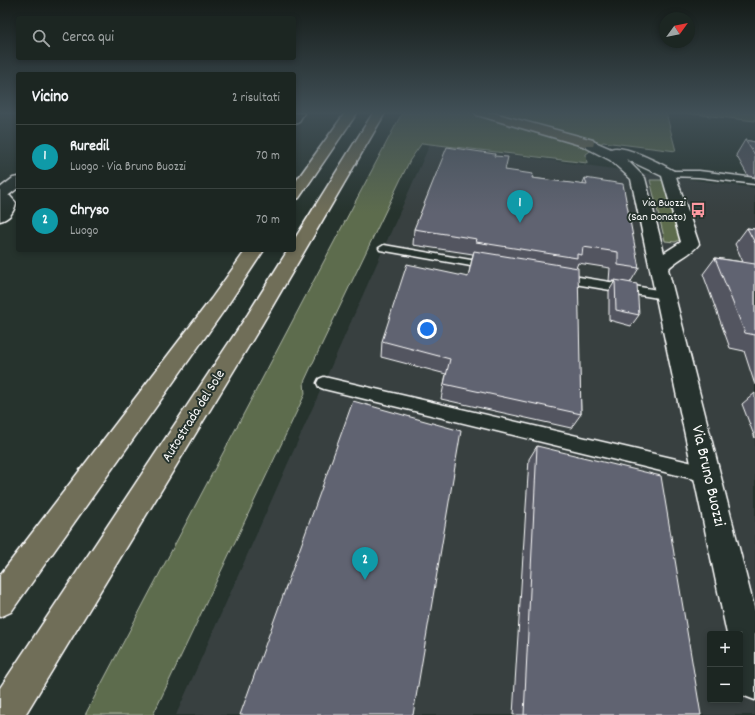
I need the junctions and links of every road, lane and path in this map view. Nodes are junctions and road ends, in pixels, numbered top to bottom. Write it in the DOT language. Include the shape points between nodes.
graph roads {
  1 [pos="328,146"];
  2 [pos="359,146"];
  3 [pos="595,146"];
  4 [pos="600,146"];
  5 [pos="669,174"];
  6 [pos="638,178"];
  7 [pos="755,180"];
  8 [pos="16,184"];
  9 [pos="296,192"];
  10 [pos="1,208"];
  11 [pos="651,236"];
  12 [pos="384,248"];
  13 [pos="683,248"];
  14 [pos="296,251"];
  15 [pos="255,252"];
  16 [pos="295,252"];
  17 [pos="500,268"];
  18 [pos="658,269"];
  19 [pos="547,275"];
  20 [pos="664,295"];
  21 [pos="324,383"];
  22 [pos="706,474"];
  23 [pos="0,601"];
  24 [pos="755,682"];
  25 [pos="4,715"];
  1 -- 9 [label="highway"];
  2 -- 14 [label="highway, Autostrada del Sole"];
  3 -- 6 [label="street" via="624,164"];
  4 -- 5 [label="street" via="637,157"];
  5 -- 6 [label="street" via="646,172 639,174"];
  5 -- 7 [label="lane" via="699,174"];
  5 -- 13 [label="street" via="690,241 688,247"];
  6 -- 11 [label="street, Via Bruno Buozzi"];
  8 -- 10 [label="street"];
  11 -- 13 [label="street" via="664,246"];
  11 -- 18 [label="street, Via Bruno Buozzi"];
  12 -- 17 [label="lane"];
  13 -- 18 [label="street"];
  15 -- 23 [label="highway"];
  16 -- 25 [label="highway, Autostrada del Sole"];
  18 -- 20 [label="street, Via Bruno Buozzi"];
  19 -- 20 [label="lane"];
  20 -- 22 [label="street, Via Bruno Buozzi"];
  21 -- 22 [label="lane"];
  22 -- 24 [label="street, Via Bruno Buozzi"];
}
